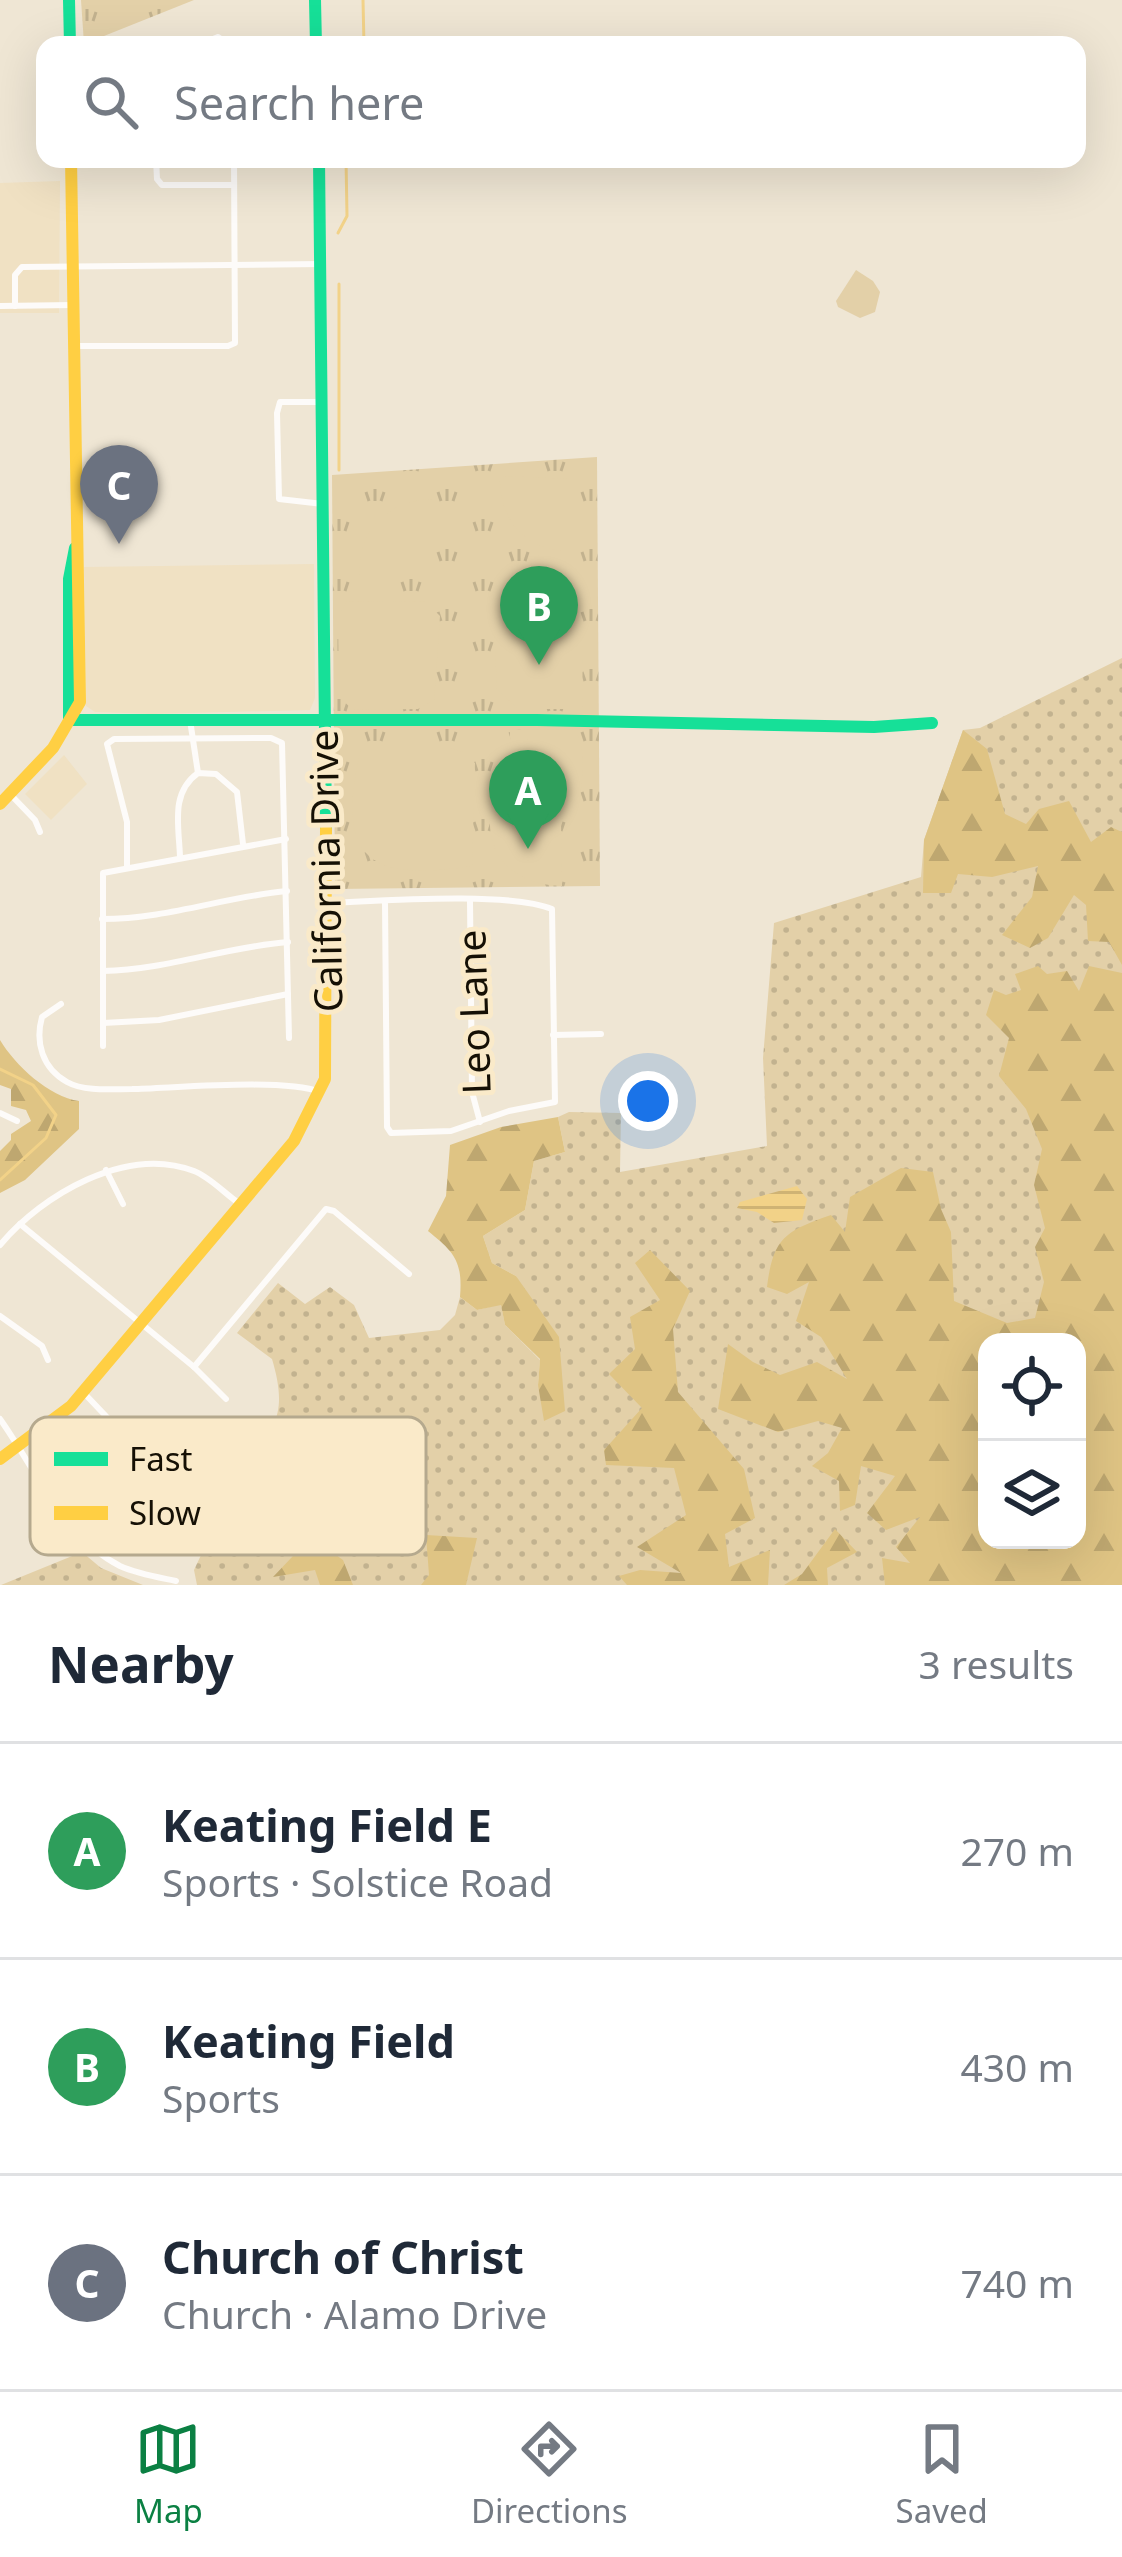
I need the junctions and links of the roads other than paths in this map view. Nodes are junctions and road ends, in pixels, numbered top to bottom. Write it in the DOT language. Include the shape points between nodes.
graph roads {
  1 [pos="69,0"];
  2 [pos="315,0"];
  3 [pos="70,36"];
  4 [pos="316,36"];
  5 [pos="71,168"];
  6 [pos="156,168"];
  7 [pos="235,168"];
  8 [pos="319,168"];
  9 [pos="234,185"];
  10 [pos="322,264"];
  11 [pos="236,265"];
  12 [pos="72,267"];
  13 [pos="73,305"];
  14 [pos="0,306"];
  15 [pos="15,306"];
  16 [pos="73,346"];
  17 [pos="323,402"];
  18 [pos="323,504"];
  19 [pos="75,548"];
  20 [pos="70,563"];
  21 [pos="83,646"];
  22 [pos="69,720"];
  23 [pos="190,720"];
  24 [pos="323,720"];
  25 [pos="932,722"];
  26 [pos="193,739"];
  27 [pos="198,773"];
  28 [pos="5,799"];
  29 [pos="40,832"];
  30 [pos="286,838"];
  31 [pos="243,844"];
  32 [pos="180,857"];
  33 [pos="127,868"];
  34 [pos="286,891"];
  35 [pos="470,901"];
  36 [pos="385,902"];
  37 [pos="326,903"];
  38 [pos="102,919"];
  39 [pos="287,942"];
  40 [pos="103,971"];
  41 [pos="288,994"];
  42 [pos="61,1004"];
  43 [pos="103,1023"];
  44 [pos="601,1034"];
  45 [pos="554,1035"];
  46 [pos="289,1038"];
  47 [pos="103,1046"];
  48 [pos="320,1092"];
  49 [pos="0,1113"];
  50 [pos="17,1121"];
  51 [pos="480,1122"];
  52 [pos="106,1170"];
  53 [pos="123,1204"];
  54 [pos="240,1204"];
  55 [pos="20,1224"];
  56 [pos="0,1245"];
  57 [pos="409,1274"];
  58 [pos="0,1316"];
  59 [pos="141,1324"];
  60 [pos="48,1360"];
  61 [pos="194,1367"];
  62 [pos="83,1393"];
  63 [pos="226,1399"];
  64 [pos="54,1417"];
  65 [pos="106,1417"];
  66 [pos="0,1419"];
  67 [pos="30,1437"];
  68 [pos="19,1446"];
  69 [pos="0,1459"];
  70 [pos="30,1463"];
  71 [pos="103,1555"];
  72 [pos="176,1581"];
  1 -- 3 [label="street"];
  2 -- 4 [label="street"];
  5 -- 12 [label="street"];
  6 -- 9 [label="street" via="162,185"];
  7 -- 9 [label="street"];
  8 -- 10 [label="street, California Drive"];
  9 -- 11 [label="street"];
  10 -- 11 [label="street"];
  10 -- 17 [label="street, California Drive"];
  11 -- 12 [label="street"];
  11 -- 16 [label="street" via="231,346"];
  12 -- 13 [label="street"];
  12 -- 15 [label="street" via="22,268"];
  13 -- 15 [label="street"];
  13 -- 16 [label="street"];
  14 -- 15 [label="street"];
  16 -- 19 [label="street"];
  17 -- 18 [label="street, California Drive"];
  17 -- 18 [label="street" via="280,402 277,413 279,500"];
  18 -- 24 [label="street, California Drive"];
  19 -- 20 [label="street"];
  19 -- 21 [label="street"];
  20 -- 21 [label="street"];
  20 -- 22 [label="street"];
  21 -- 22 [label="street" via="80,702"];
  22 -- 23 [label="street"];
  22 -- 28 [label="street"];
  23 -- 24 [label="street"];
  23 -- 26 [label="street"];
  24 -- 25 [label="street"];
  24 -- 37 [label="street, California Drive"];
  26 -- 27 [label="street"];
  26 -- 30 [label="street" via="282,742"];
  26 -- 33 [label="street" via="107,744 127,822"];
  27 -- 31 [label="street" via="216,774 237,792"];
  27 -- 32 [label="street" via="178,798"];
  28 -- 29 [label="street"];
  30 -- 31 [label="street"];
  30 -- 34 [label="street"];
  31 -- 32 [label="street"];
  32 -- 33 [label="street"];
  33 -- 38 [label="street" via="103,873"];
  34 -- 38 [label="street" via="159,917"];
  34 -- 39 [label="street"];
  35 -- 36 [label="street"];
  35 -- 45 [label="street" via="552,909"];
  35 -- 51 [label="street, Leo Lane" via="472,1092"];
  36 -- 37 [label="street"];
  36 -- 51 [label="street" via="387,1127 451,1131"];
  37 -- 48 [label="street, California Drive" via="328,1048"];
  38 -- 40 [label="street"];
  39 -- 40 [label="street"];
  39 -- 41 [label="street"];
  40 -- 43 [label="street"];
  41 -- 43 [label="street"];
  41 -- 46 [label="street"];
  42 -- 48 [label="street" via="42,1017 40,1051 78,1086"];
  43 -- 47 [label="street"];
  44 -- 45 [label="street"];
  45 -- 51 [label="street" via="555,1102"];
  48 -- 54 [label="street, California Drive" via="294,1141"];
  49 -- 50 [label="street"];
  52 -- 53 [label="street"];
  52 -- 54 [label="street" via="191,1169"];
  52 -- 55 [label="street"];
  54 -- 59 [label="street, California Drive"];
  55 -- 56 [label="street"];
  55 -- 59 [label="street"];
  57 -- 61 [label="street" via="324,1210"];
  58 -- 60 [label="street" via="42,1346"];
  59 -- 61 [label="street"];
  59 -- 62 [label="street, California Drive"];
  61 -- 63 [label="street"];
  62 -- 64 [label="street, California Drive"];
  62 -- 65 [label="street"];
  66 -- 68 [label="street"];
  67 -- 68 [label="street, California Drive"];
  68 -- 69 [label="street, California Drive"];
  68 -- 70 [label="street"];
  71 -- 72 [label="street"];
}
